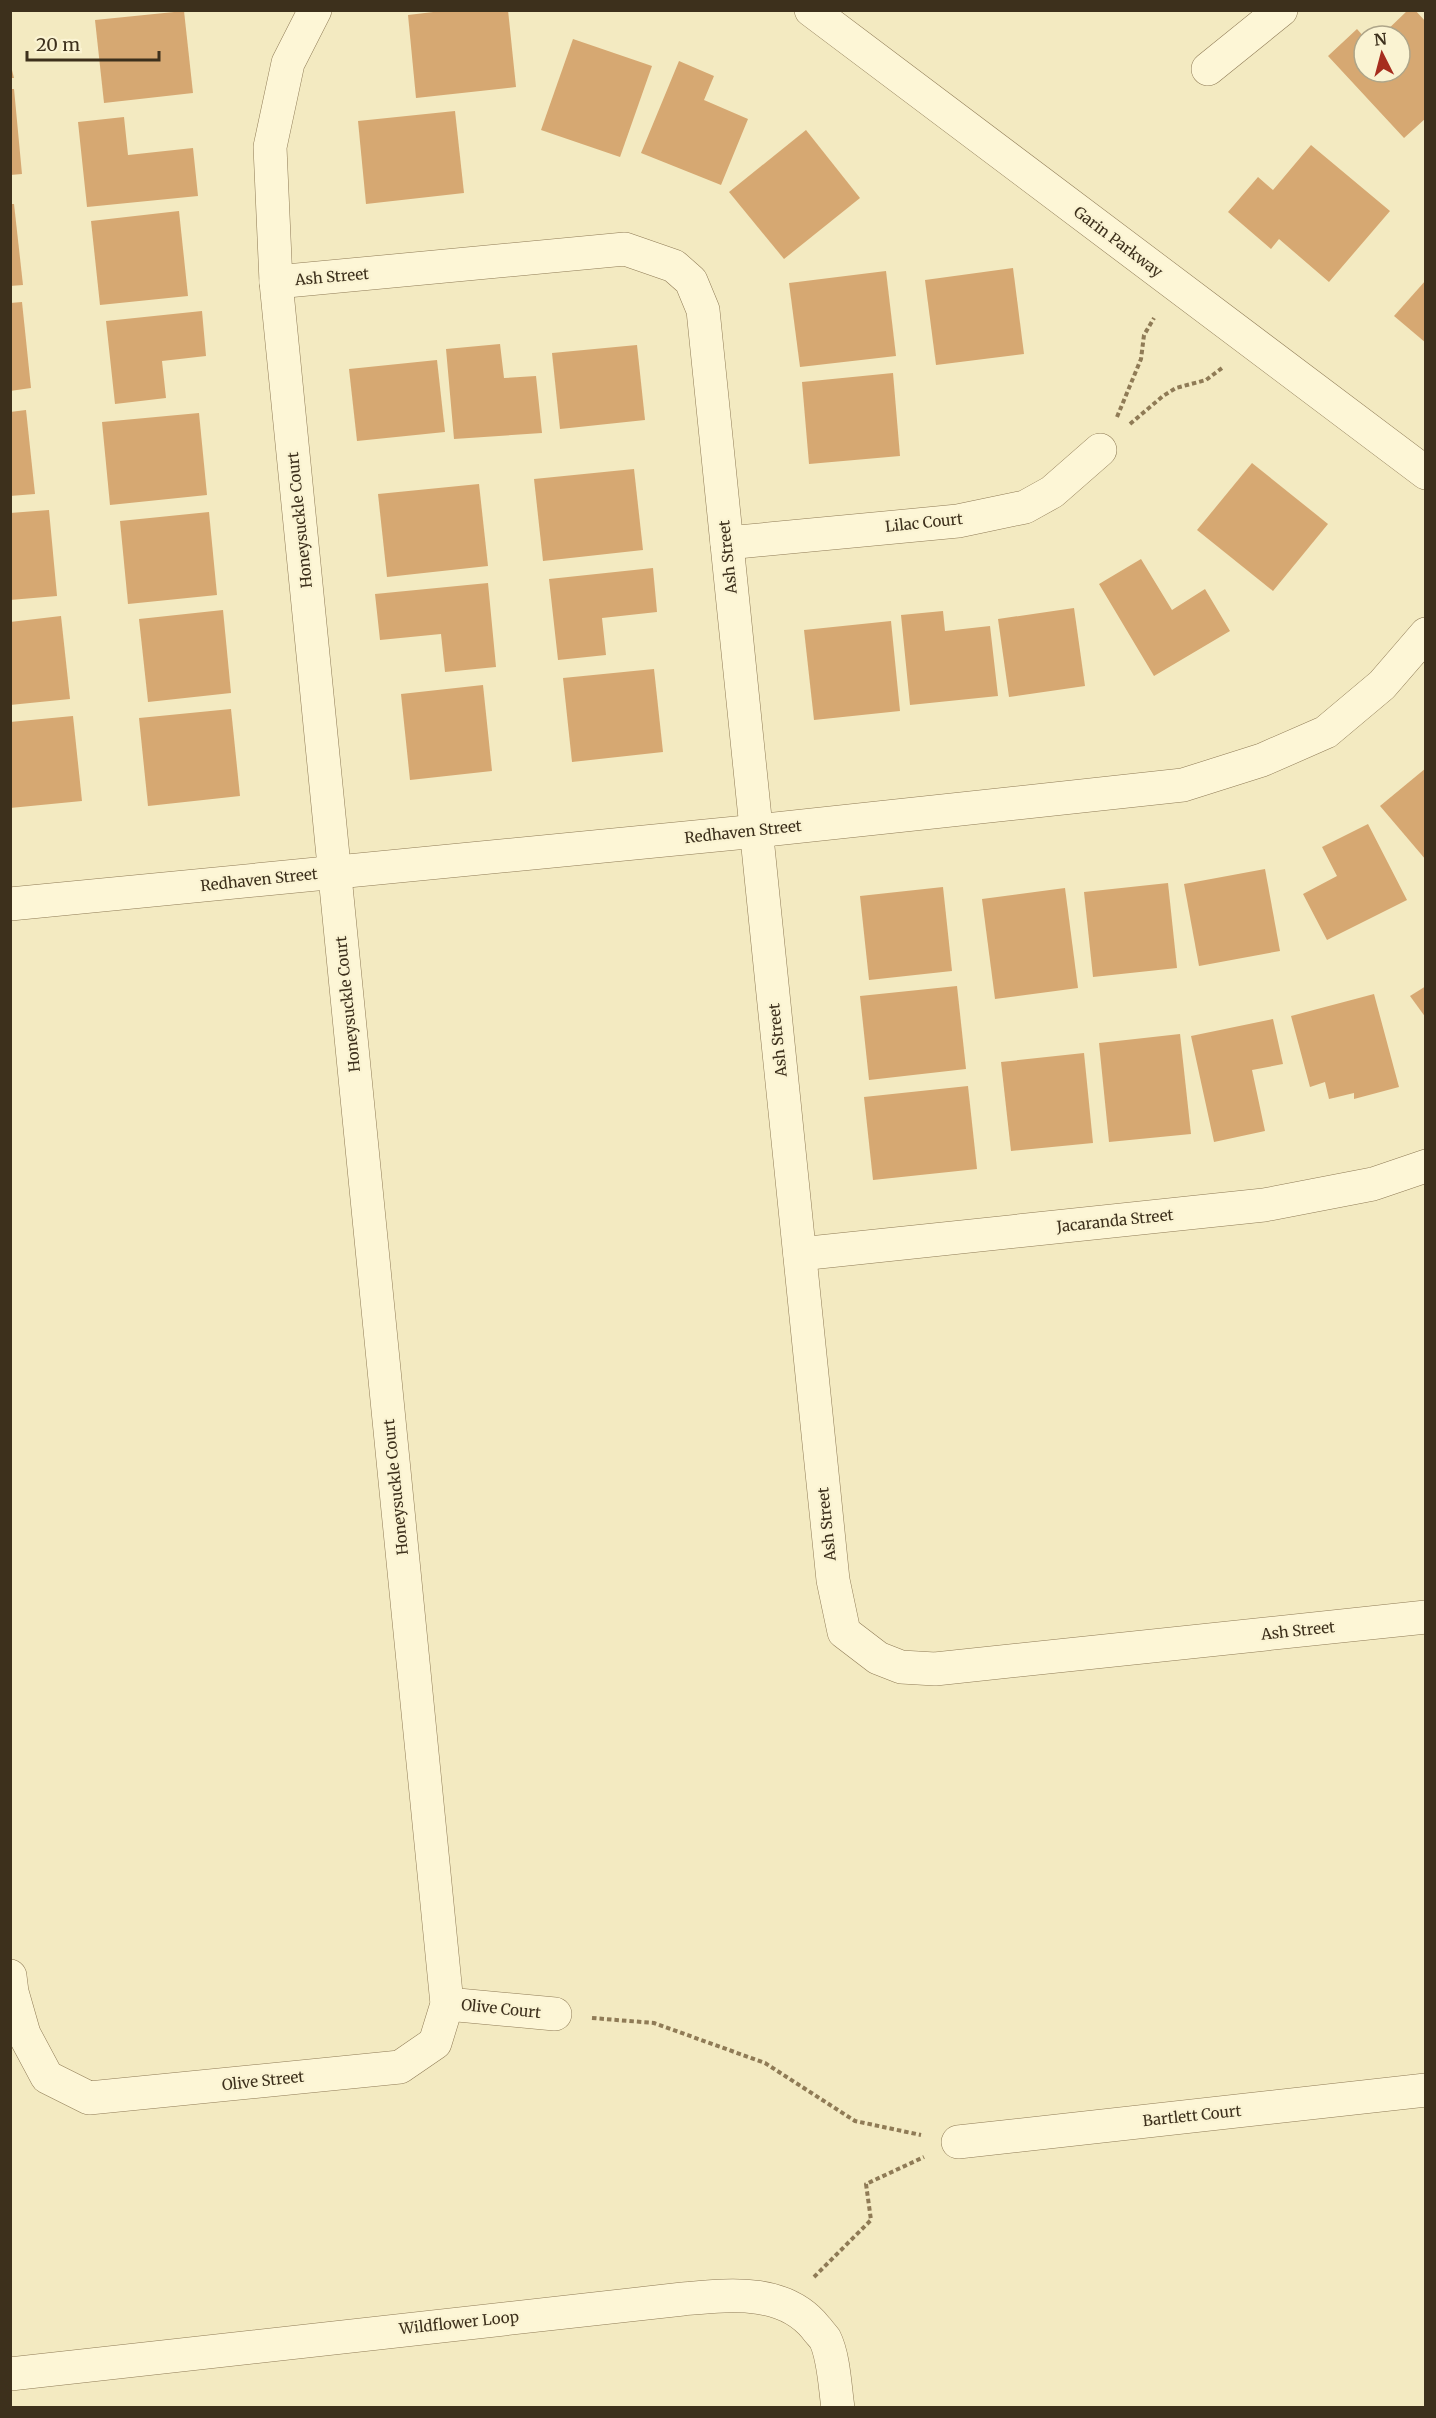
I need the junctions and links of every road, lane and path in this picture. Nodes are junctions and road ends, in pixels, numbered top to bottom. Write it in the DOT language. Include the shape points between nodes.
graph roads {
  1 [pos="315,10"];
  2 [pos="811,10"];
  3 [pos="1281,10"];
  4 [pos="1208,69"];
  5 [pos="276,282"];
  6 [pos="1176,285"];
  7 [pos="1253,343"];
  8 [pos="1102,449"];
  9 [pos="1425,473"];
  10 [pos="727,543"];
  11 [pos="1425,634"];
  12 [pos="757,831"];
  13 [pos="335,872"];
  14 [pos="10,904"];
  15 [pos="1425,1166"];
  16 [pos="800,1254"];
  17 [pos="1425,1617"];
  18 [pos="10,1976"];
  19 [pos="447,2004"];
  20 [pos="555,2014"];
  21 [pos="1425,2090"];
  22 [pos="958,2142"];
  23 [pos="784,2304"];
  24 [pos="10,2374"];
  25 [pos="838,2408"];
  1 -- 5 [label="street, Honeysuckle Court" via="288,63 270,147"];
  2 -- 6 [label="street, Garin Parkway"];
  3 -- 4 [label="street"];
  5 -- 10 [label="street, Ash Street" via="625,249 674,266 691,281 703,310"];
  5 -- 13 [label="street, Honeysuckle Court"];
  6 -- 7 [label="street, Garin Parkway"];
  6 -- 8 [label="path" via="1144,335 1137,372"];
  7 -- 8 [label="path" via="1206,380 1162,396"];
  7 -- 9 [label="street, Garin Parkway"];
  8 -- 10 [label="street, Lilac Court" via="1052,492 1025,507 958,521"];
  10 -- 12 [label="street, Ash Street"];
  11 -- 12 [label="street, Redhaven Street" via="1382,685 1326,732 1262,760 1183,785"];
  12 -- 13 [label="street, Redhaven Street"];
  12 -- 16 [label="street, Ash Street"];
  13 -- 14 [label="street, Redhaven Street"];
  13 -- 19 [label="street, Honeysuckle Court"];
  15 -- 16 [label="street, Jacaranda Street" via="1373,1184 1264,1205"];
  16 -- 17 [label="street, Ash Street" via="838,1610 844,1632 878,1658 901,1667 935,1669"];
  18 -- 19 [label="street, Olive Street" via="24,2034 47,2077 89,2098 400,2067 435,2043"];
  19 -- 20 [label="street, Olive Court"];
  20 -- 22 [label="path" via="654,2023 765,2063 855,2121"];
  21 -- 22 [label="street, Bartlett Court"];
  22 -- 23 [label="path" via="866,2184 871,2220"];
  23 -- 24 [label="street, Wildflower Loop" via="758,2296 703,2297"];
  23 -- 25 [label="street, Wildflower Loop" via="806,2316 825,2339"];
}
